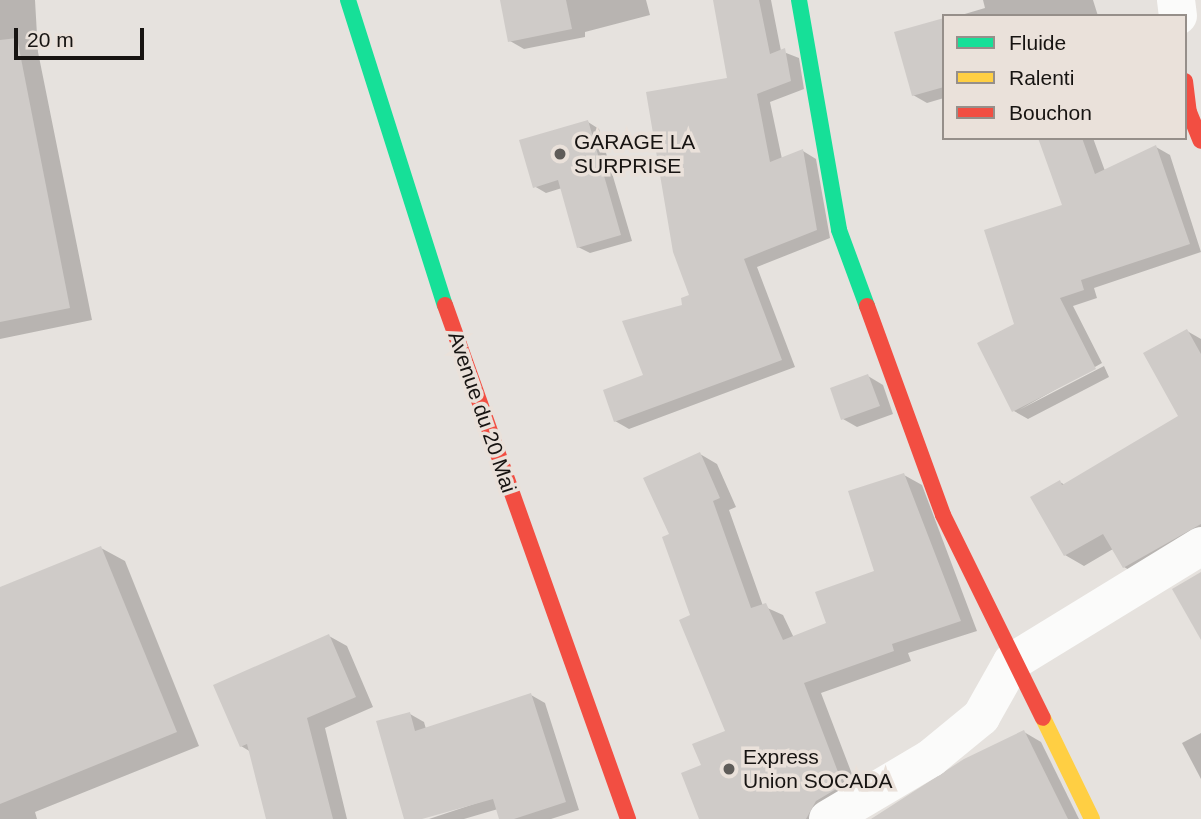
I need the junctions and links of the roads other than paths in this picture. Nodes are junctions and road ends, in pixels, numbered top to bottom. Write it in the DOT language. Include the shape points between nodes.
graph roads {
  1 [pos="348,0"];
  2 [pos="799,0"];
  3 [pos="1187,96"];
  4 [pos="1201,141"];
  5 [pos="1201,546"];
  6 [pos="1012,662"];
  7 [pos="628,819"];
  8 [pos="828,819"];
  9 [pos="1092,819"];
  1 -- 7 [label="street, Avenue du 20 Mai" via="431,265"];
  2 -- 6 [label="street" via="839,230 943,515"];
  3 -- 4 [label="street"];
  5 -- 6 [label="street"];
  6 -- 8 [label="street" via="981,718 931,758"];
  6 -- 9 [label="street"];
}
